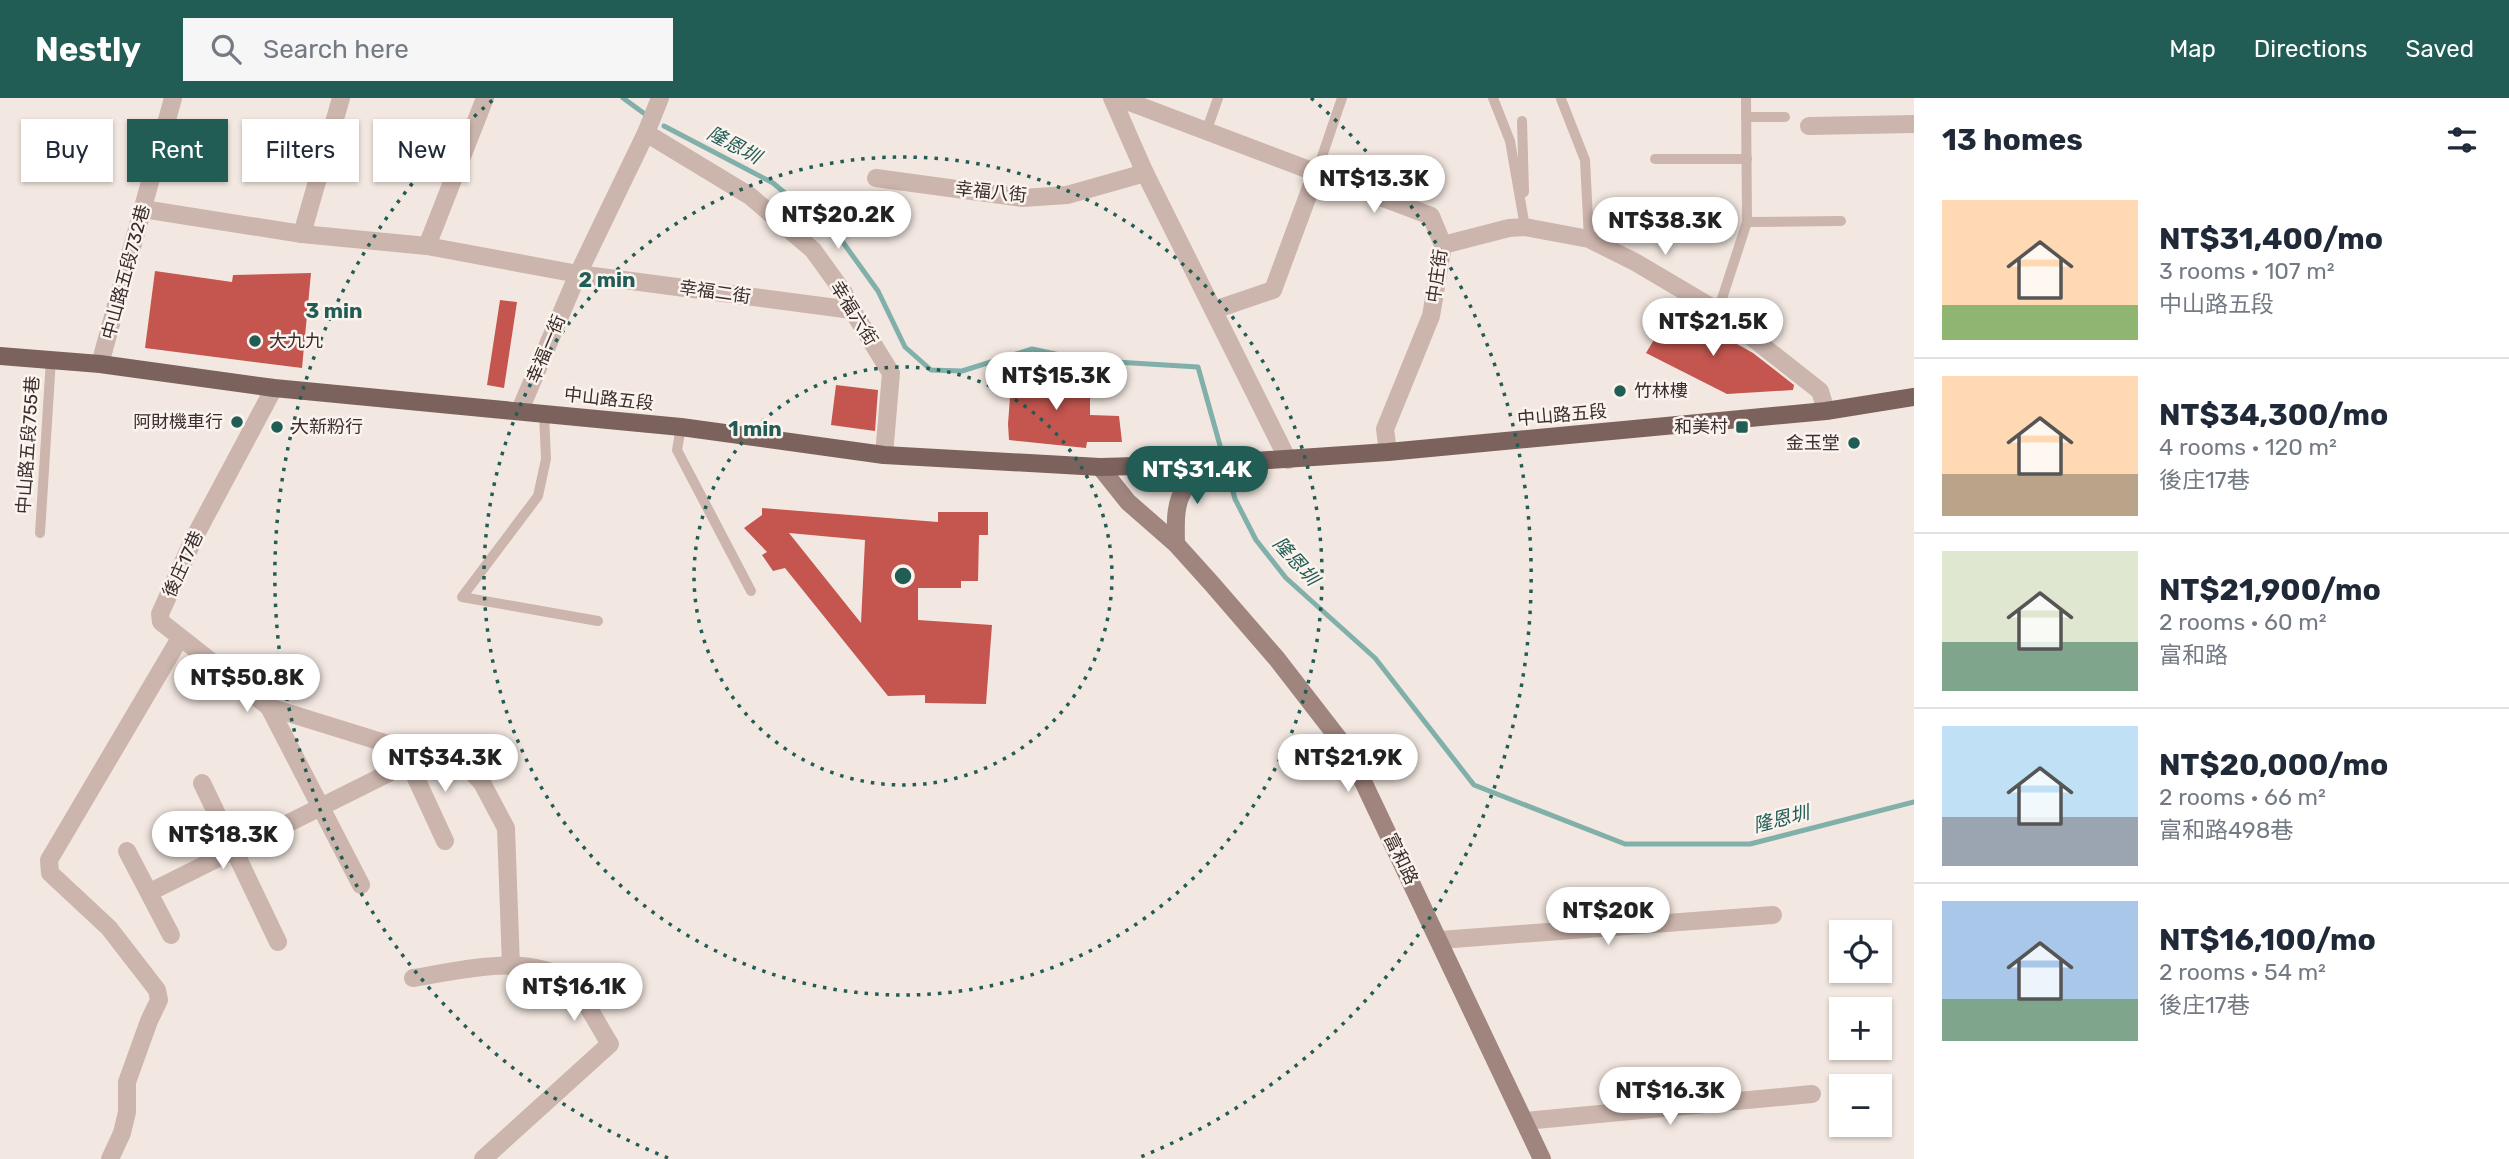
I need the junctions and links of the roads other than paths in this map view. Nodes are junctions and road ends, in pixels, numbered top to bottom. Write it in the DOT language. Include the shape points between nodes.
graph roads {
  1 [pos="173,98"];
  2 [pos="341,98"];
  3 [pos="485,98"];
  4 [pos="660,98"];
  5 [pos="1112,98"];
  6 [pos="1119,98"];
  7 [pos="1219,98"];
  8 [pos="1342,98"];
  9 [pos="1493,98"];
  10 [pos="1746,98"];
  11 [pos="1561,99"];
  12 [pos="1746,117"];
  13 [pos="1785,117"];
  14 [pos="1522,121"];
  15 [pos="1914,124"];
  16 [pos="1809,125"];
  17 [pos="1206,132"];
  18 [pos="646,133"];
  19 [pos="1655,159"];
  20 [pos="1746,159"];
  21 [pos="1145,173"];
  22 [pos="1316,174"];
  23 [pos="876,178"];
  24 [pos="143,209"];
  25 [pos="1841,221"];
  26 [pos="1747,222"];
  27 [pos="1525,227"];
  28 [pos="302,234"];
  29 [pos="1589,239"];
  30 [pos="1443,245"];
  31 [pos="427,246"];
  32 [pos="578,274"];
  33 [pos="852,310"];
  34 [pos="1214,310"];
  35 [pos="1718,311"];
  36 [pos="0,356"];
  37 [pos="51,359"];
  38 [pos="100,364"];
  39 [pos="274,388"];
  40 [pos="1914,397"];
  41 [pos="520,410"];
  42 [pos="1826,411"];
  43 [pos="544,414"];
  44 [pos="681,427"];
  45 [pos="1388,452"];
  46 [pos="884,455"];
  47 [pos="1288,460"];
  48 [pos="1212,464"];
  49 [pos="1100,467"];
  50 [pos="40,533"];
  51 [pos="1176,544"];
  52 [pos="751,591"];
  53 [pos="598,621"];
  54 [pos="180,638"];
  55 [pos="269,707"];
  56 [pos="415,758"];
  57 [pos="202,783"];
  58 [pos="322,807"];
  59 [pos="445,841"];
  60 [pos="127,851"];
  61 [pos="234,851"];
  62 [pos="360,885"];
  63 [pos="150,892"];
  64 [pos="1773,915"];
  65 [pos="171,935"];
  66 [pos="1440,940"];
  67 [pos="278,943"];
  68 [pos="511,966"];
  69 [pos="413,978"];
  70 [pos="1812,1094"];
  71 [pos="1525,1121"];
  72 [pos="110,1159"];
  73 [pos="483,1159"];
  74 [pos="1542,1159"];
  1 -- 24 [label="street, 中山路五段732巷"];
  2 -- 28 [label="street"];
  3 -- 31 [label="street"];
  4 -- 18 [label="street, 幸福一街"];
  5 -- 21 [label="street"];
  6 -- 17 [label="street, 中庄街"];
  7 -- 17 [label="lane"];
  8 -- 22 [label="lane"];
  9 -- 27 [label="lane" via="1510,141"];
  10 -- 12 [label="lane"];
  11 -- 29 [label="lane" via="1586,160"];
  12 -- 13 [label="lane"];
  12 -- 20 [label="lane"];
  14 -- 27 [label="lane"];
  15 -- 16 [label="street"];
  17 -- 22 [label="street, 中庄街"];
  18 -- 32 [label="street, 幸福一街"];
  18 -- 33 [label="street, 幸福六街" via="778,218 813,250"];
  19 -- 20 [label="lane"];
  20 -- 26 [label="lane"];
  21 -- 23 [label="street, 幸福八街" via="1067,195 1023,198"];
  21 -- 34 [label="street"];
  22 -- 30 [label="street, 中庄街" via="1432,216"];
  22 -- 34 [label="street" via="1273,289"];
  24 -- 28 [label="street, 幸福二街"];
  24 -- 38 [label="street, 中山路五段732巷"];
  25 -- 26 [label="lane"];
  26 -- 35 [label="lane"];
  27 -- 29 [label="street"];
  27 -- 30 [label="street"];
  28 -- 31 [label="street, 幸福二街"];
  29 -- 35 [label="street"];
  30 -- 45 [label="street, 中庄街" via="1431,316 1385,429"];
  31 -- 32 [label="street, 幸福二街"];
  32 -- 33 [label="street, 幸福二街"];
  32 -- 41 [label="street, 幸福一街"];
  33 -- 46 [label="street, 幸福六街" via="891,373"];
  34 -- 47 [label="street"];
  35 -- 42 [label="street" via="1820,391"];
  36 -- 37 [label="main road, 中山路五段"];
  37 -- 38 [label="main road, 中山路五段"];
  37 -- 50 [label="lane, 中山路五段755巷"];
  38 -- 39 [label="main road, 中山路五段"];
  39 -- 41 [label="main road, 中山路五段"];
  39 -- 54 [label="street, 後庄17巷" via="194,538 160,614 161,622"];
  40 -- 42 [label="main road, 中山路五段"];
  41 -- 43 [label="main road, 中山路五段"];
  42 -- 45 [label="main road, 中山路五段"];
  43 -- 44 [label="main road, 中山路五段"];
  43 -- 53 [label="lane" via="546,459 538,496 462,597"];
  44 -- 46 [label="main road, 中山路五段"];
  44 -- 52 [label="lane" via="677,450"];
  45 -- 47 [label="main road, 中山路五段"];
  46 -- 49 [label="main road, 中山路五段"];
  47 -- 48 [label="main road, 中山路五段"];
  48 -- 49 [label="main road, 中山路五段"];
  48 -- 51 [label="street" via="1189,481 1179,500"];
  49 -- 51 [label="street, 富和路" via="1128,502"];
  51 -- 66 [label="street, 富和路" via="1277,659 1349,752"];
  54 -- 55 [label="street, 後庄17巷"];
  54 -- 72 [label="street" via="49,860 50,873 109,928 157,990 159,1000 127,1082 127,1112"];
  55 -- 56 [label="street, 後庄17巷"];
  55 -- 58 [label="street"];
  56 -- 58 [label="street"];
  56 -- 59 [label="street"];
  56 -- 68 [label="street, 後庄17巷" via="469,769 482,783 506,828"];
  57 -- 61 [label="street"];
  58 -- 61 [label="street"];
  58 -- 62 [label="street"];
  60 -- 63 [label="street"];
  61 -- 63 [label="street"];
  61 -- 67 [label="street"];
  63 -- 65 [label="street"];
  64 -- 66 [label="street"];
  66 -- 71 [label="street, 富和路"];
  68 -- 69 [label="street"];
  68 -- 73 [label="street" via="554,971 573,986 610,1044"];
  70 -- 71 [label="street"];
  71 -- 74 [label="street, 富和路"];
}
